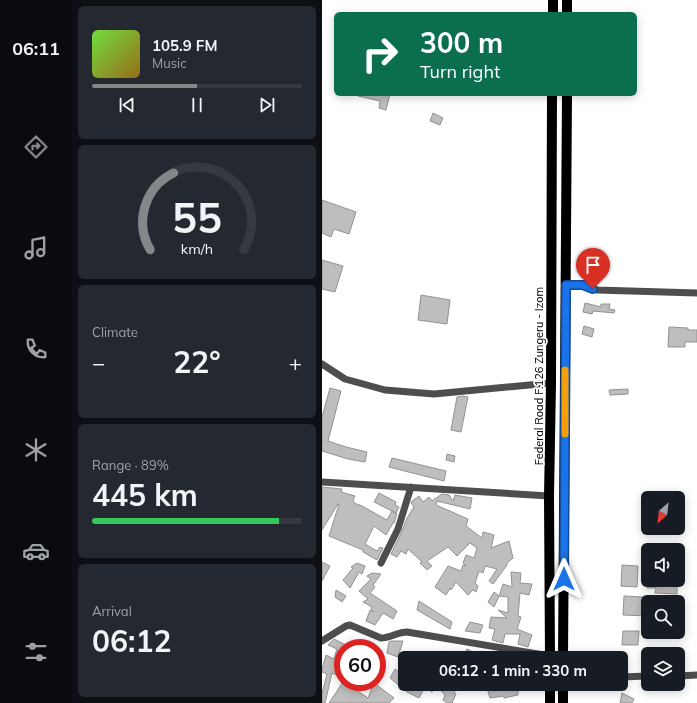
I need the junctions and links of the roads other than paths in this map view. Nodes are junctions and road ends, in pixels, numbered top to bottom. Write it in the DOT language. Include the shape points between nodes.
graph roads {
  1 [pos="553,0"];
  2 [pos="567,0"];
  3 [pos="553,12"];
  4 [pos="567,12"];
  5 [pos="552,96"];
  6 [pos="567,96"];
  7 [pos="567,150"];
  8 [pos="551,151"];
  9 [pos="566,285"];
  10 [pos="697,293"];
  11 [pos="322,364"];
  12 [pos="551,383"];
  13 [pos="322,482"];
  14 [pos="411,487"];
  15 [pos="550,496"];
  16 [pos="381,563"];
  17 [pos="322,641"];
  18 [pos="516,651"];
  19 [pos="550,651"];
  20 [pos="563,651"];
  21 [pos="697,675"];
  22 [pos="641,676"];
  23 [pos="685,676"];
  24 [pos="628,677"];
  25 [pos="550,691"];
  26 [pos="563,691"];
  27 [pos="550,703"];
  28 [pos="563,703"];
  1 -- 3 [label="main road"];
  2 -- 4 [label="main road"];
  5 -- 8 [label="main road, Federal Road F.126 Zungeru - Izom"];
  6 -- 7 [label="main road"];
  7 -- 8 [label="main road"];
  7 -- 9 [label="main road"];
  8 -- 12 [label="main road, Federal Road F.126 Zungeru - Izom"];
  9 -- 10 [label="street" via="583,285 597,290"];
  9 -- 20 [label="main road"];
  11 -- 12 [label="street" via="345,379 385,390 434,394"];
  12 -- 15 [label="main road, Federal Road F.126 Zungeru - Izom"];
  13 -- 14 [label="street"];
  14 -- 15 [label="street"];
  14 -- 16 [label="street" via="398,529"];
  15 -- 19 [label="main road, Federal Road F.126 Zungeru - Izom"];
  17 -- 18 [label="street" via="350,625 381,638 407,632"];
  21 -- 23 [label="street"];
  22 -- 24 [label="street"];
  25 -- 27 [label="main road"];
  26 -- 28 [label="main road"];
}
